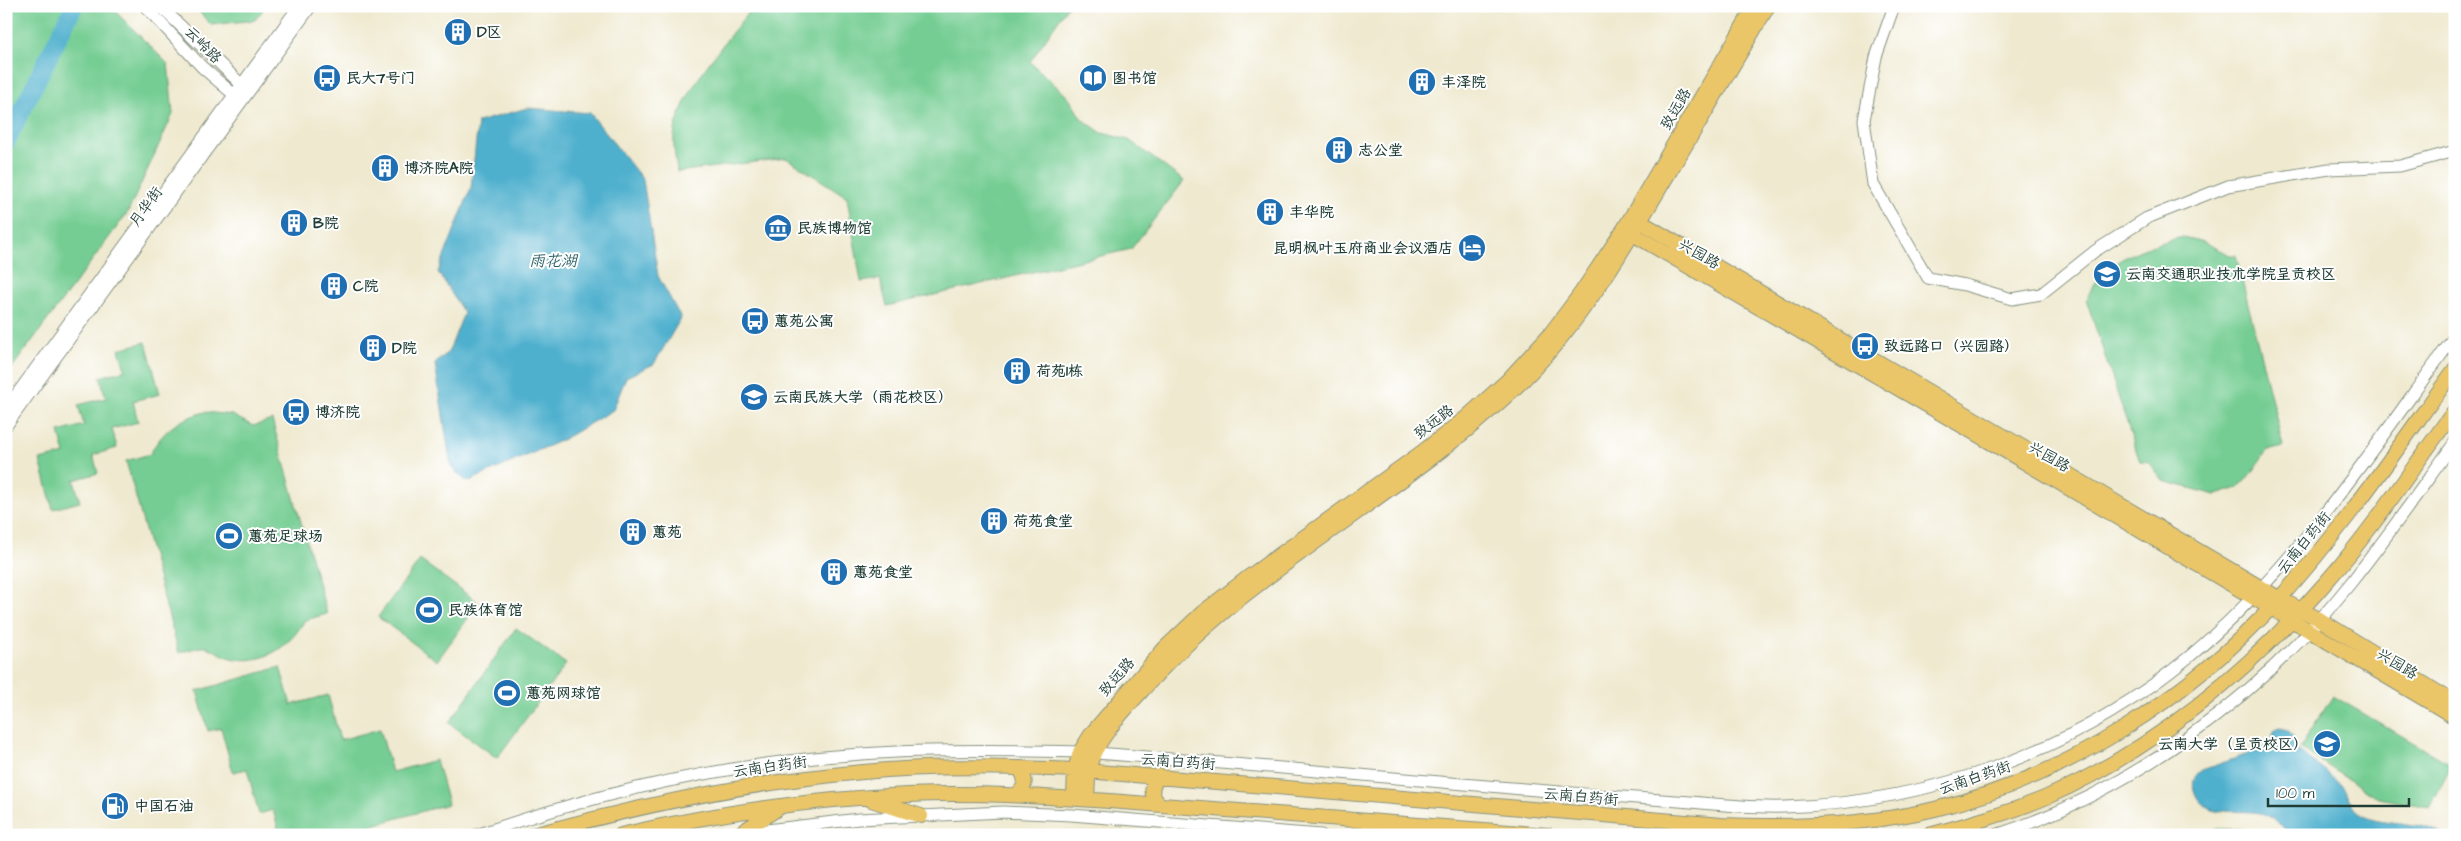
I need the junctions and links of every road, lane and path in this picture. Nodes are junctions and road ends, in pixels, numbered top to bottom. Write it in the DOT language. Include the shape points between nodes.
graph roads {
  1 [pos="145,6"];
  2 [pos="160,6"];
  3 [pos="299,6"];
  4 [pos="311,6"];
  5 [pos="1755,6"];
  6 [pos="1768,6"];
  7 [pos="1894,6"];
  8 [pos="245,88"];
  9 [pos="238,98"];
  10 [pos="2455,151"];
  11 [pos="1636,219"];
  12 [pos="1629,232"];
  13 [pos="2455,336"];
  14 [pos="2455,369"];
  15 [pos="6,409"];
  16 [pos="2455,410"];
  17 [pos="6,426"];
  18 [pos="2455,442"];
  19 [pos="2257,592"];
  20 [pos="2275,603"];
  21 [pos="2296,615"];
  22 [pos="2319,619"];
  23 [pos="2309,630"];
  24 [pos="2455,703"];
  25 [pos="2455,718"];
  26 [pos="1087,752"];
  27 [pos="1019,768"];
  28 [pos="1082,771"];
  29 [pos="1160,776"];
  30 [pos="1016,795"];
  31 [pos="860,797"];
  32 [pos="1080,798"];
  33 [pos="1158,804"];
  34 [pos="782,805"];
  35 [pos="922,816"];
  36 [pos="742,832"];
  37 [pos="477,835"];
  38 [pos="533,835"];
  39 [pos="621,835"];
  40 [pos="725,835"];
  41 [pos="1321,835"];
  42 [pos="1548,835"];
  43 [pos="1929,835"];
  44 [pos="1996,835"];
  1 -- 9 [label="street, 云岭路" via="202,67"];
  2 -- 8 [label="street, 云岭路"];
  3 -- 8 [label="street, 月华街"];
  4 -- 8 [label="street, 月华街"];
  5 -- 11 [label="main road, 致远路"];
  6 -- 11 [label="main road, 致远路"];
  7 -- 10 [label="street" via="1876,57 1864,120 1873,184 1928,278 2012,298 2042,294 2095,251 2147,218 2228,186 2329,169 2400,166"];
  8 -- 9 [label="street, 月华街"];
  9 -- 15 [label="street, 月华街"];
  9 -- 17 [label="street, 月华街"];
  11 -- 12 [label="main road, 致远路"];
  11 -- 19 [label="main road, 兴园路"];
  12 -- 19 [label="main road, 兴园路"];
  12 -- 26 [label="main road, 致远路" via="1551,333 1508,380 1421,453 1202,613 1165,648 1092,732"];
  13 -- 19 [label="street" via="2326,512"];
  14 -- 20 [label="main road, 云南白药街" via="2341,525"];
  16 -- 21 [label="main road" via="2329,579"];
  18 -- 22 [label="street" via="2349,585"];
  19 -- 20 [label="main road, 兴园路"];
  19 -- 26 [label="street" via="2204,644 2153,684 2065,738 1961,780 1895,796 1839,804 1782,808 1726,805"];
  20 -- 21 [label="main road, 兴园路"];
  20 -- 29 [label="main road, 云南白药街" via="2241,638 2173,695 2085,751 1988,794 1935,809 1885,818 1778,828 1721,825"];
  21 -- 22 [label="main road, 兴园路"];
  21 -- 23 [label="main road, 兴园路"];
  21 -- 43 [label="main road" via="2256,657 2210,696 2103,770 1980,822"];
  22 -- 23 [label="street"];
  22 -- 24 [label="main road, 兴园路"];
  23 -- 25 [label="main road, 兴园路"];
  23 -- 44 [label="street" via="2232,702 2143,766 2082,799"];
  26 -- 28 [label="main road, 致远路"];
  26 -- 37 [label="street" via="1003,750 861,754 803,760 663,783 579,803"];
  27 -- 28 [label="main road, 云南白药街"];
  27 -- 30 [label="main road" via="1026,783"];
  27 -- 38 [label="main road, 云南白药街" via="909,769 787,781 665,802"];
  28 -- 29 [label="main road, 云南白药街"];
  28 -- 32 [label="main road, 致远路"];
  29 -- 33 [label="main road" via="1152,789"];
  30 -- 31 [label="main road"];
  30 -- 32 [label="main road"];
  31 -- 34 [label="main road"];
  31 -- 35 [label="main road"];
  32 -- 33 [label="main road"];
  33 -- 42 [label="main road"];
  34 -- 36 [label="main road"];
  34 -- 39 [label="main road" via="670,823"];
  35 -- 36 [label="street" via="859,819"];
  35 -- 41 [label="street" via="1003,812 1071,815"];
  36 -- 40 [label="street"];
}
